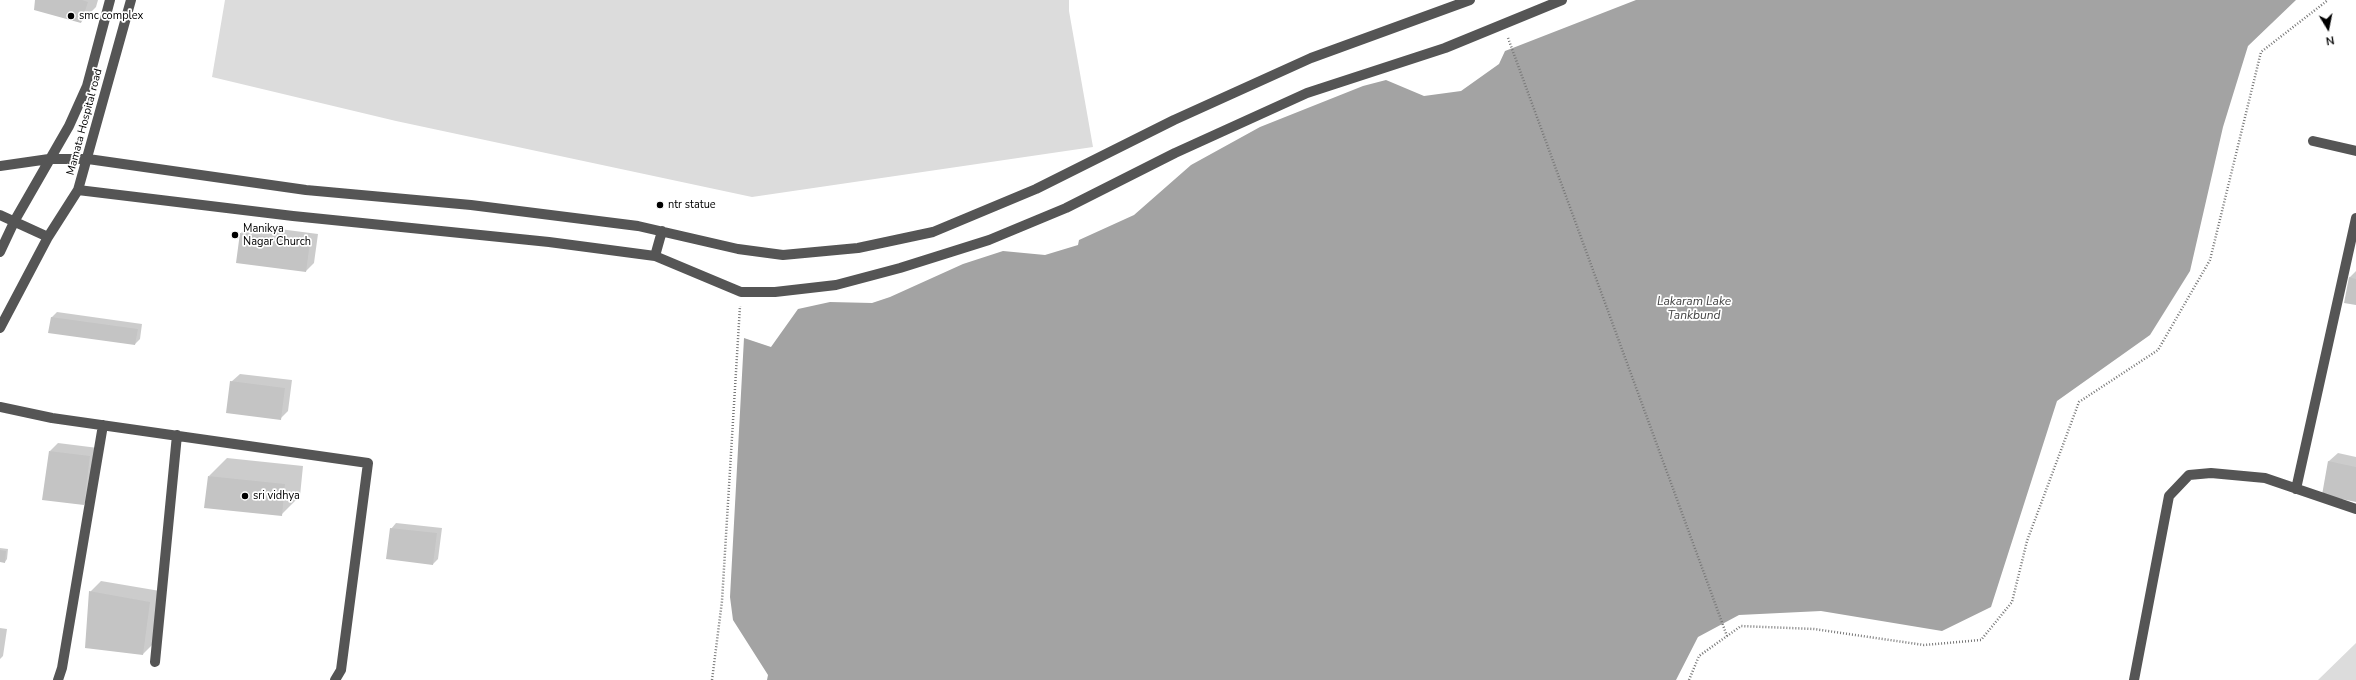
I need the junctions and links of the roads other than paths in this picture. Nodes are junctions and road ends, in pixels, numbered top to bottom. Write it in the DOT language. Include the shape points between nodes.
graph roads {
  1 [pos="110,0"];
  2 [pos="131,0"];
  3 [pos="1470,0"];
  4 [pos="1562,0"];
  5 [pos="2313,141"];
  6 [pos="2356,151"];
  7 [pos="49,159"];
  8 [pos="88,159"];
  9 [pos="0,166"];
  10 [pos="78,190"];
  11 [pos="0,215"];
  12 [pos="2356,218"];
  13 [pos="15,220"];
  14 [pos="662,232"];
  15 [pos="48,237"];
  16 [pos="0,252"];
  17 [pos="655,256"];
  18 [pos="0,328"];
  19 [pos="0,408"];
  20 [pos="103,425"];
  21 [pos="177,435"];
  22 [pos="2296,488"];
  23 [pos="2356,509"];
  24 [pos="155,662"];
  25 [pos="58,680"];
  26 [pos="335,680"];
  27 [pos="2134,680"];
  1 -- 7 [label="street, Mamata Hospital road" via="87,86 69,126"];
  2 -- 8 [label="street, Mamata Hospital road"];
  3 -- 14 [label="street" via="1311,58 1174,120 1036,189 934,232 858,248 783,255 738,249"];
  4 -- 17 [label="street" via="1445,48 1307,92 1175,153 1066,208 989,240 836,285 775,292 741,292"];
  5 -- 6 [label="street"];
  7 -- 8 [label="street"];
  7 -- 9 [label="street"];
  7 -- 13 [label="street, Mamata Hospital road"];
  8 -- 10 [label="street, Mamata Hospital road"];
  8 -- 14 [label="street" via="306,190 472,205 638,226"];
  10 -- 15 [label="street, Mamata Hospital road"];
  10 -- 17 [label="street"];
  11 -- 13 [label="street"];
  12 -- 22 [label="street"];
  13 -- 15 [label="street" via="30,230"];
  13 -- 16 [label="street, Mamata Hospital road"];
  14 -- 17 [label="street"];
  15 -- 18 [label="street, Mamata Hospital road"];
  19 -- 20 [label="street"];
  20 -- 21 [label="street"];
  20 -- 25 [label="street"];
  21 -- 24 [label="street"];
  21 -- 26 [label="street" via="368,463 341,670"];
  22 -- 23 [label="street"];
  22 -- 27 [label="street" via="2265,478 2211,473 2189,475 2169,496"];
}
